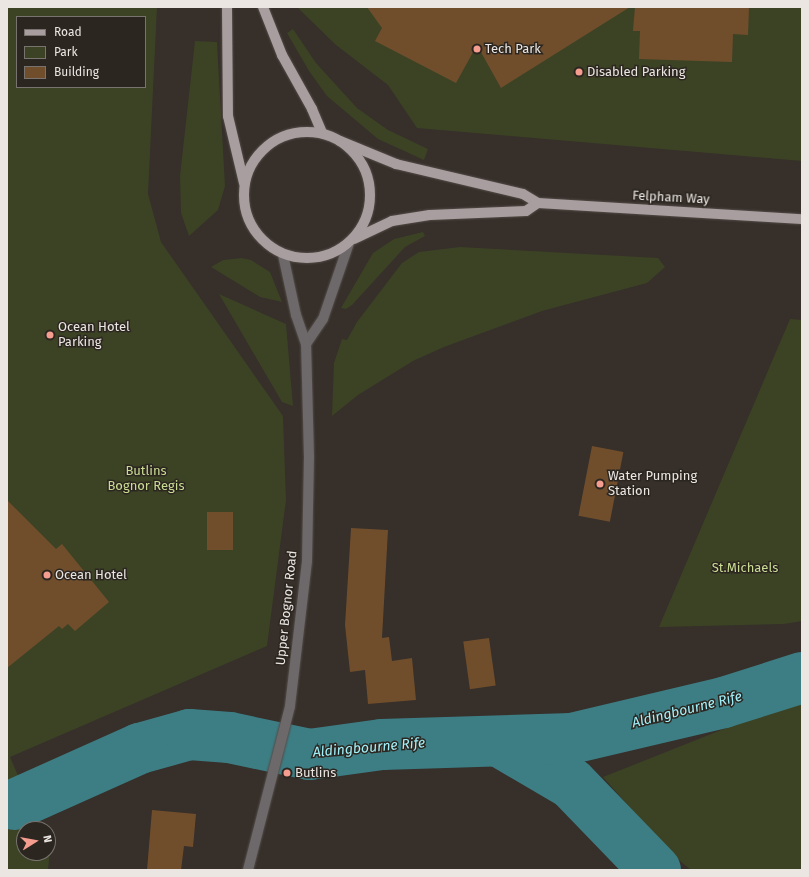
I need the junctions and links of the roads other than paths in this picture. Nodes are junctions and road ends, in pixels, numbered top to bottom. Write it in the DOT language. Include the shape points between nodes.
graph roads {
  1 [pos="227,7"];
  2 [pos="263,7"];
  3 [pos="322,133"];
  4 [pos="340,141"];
  5 [pos="244,183"];
  6 [pos="538,204"];
  7 [pos="802,219"];
  8 [pos="351,241"];
  9 [pos="284,254"];
  10 [pos="306,344"];
  11 [pos="248,870"];
  1 -- 5 [label="main road" via="228,116"];
  2 -- 3 [label="main road" via="282,55 312,109"];
  3 -- 4 [label="main road"];
  3 -- 5 [label="main road" via="296,132 277,138 261,150"];
  4 -- 6 [label="main road, Felpham Way" via="396,164 523,194"];
  4 -- 8 [label="main road" via="358,157 369,184 368,212"];
  5 -- 9 [label="main road" via="244,208 248,220 260,239"];
  6 -- 7 [label="main road, Felpham Way"];
  6 -- 8 [label="main road, Felpham Way" via="526,211 430,215 392,221"];
  8 -- 9 [label="main road" via="320,258 300,259"];
  8 -- 10 [label="street" via="323,319"];
  9 -- 10 [label="street, Upper Bognor Road" via="296,315"];
  10 -- 11 [label="street, Upper Bognor Road" via="309,457 307,561 290,706"];
}
